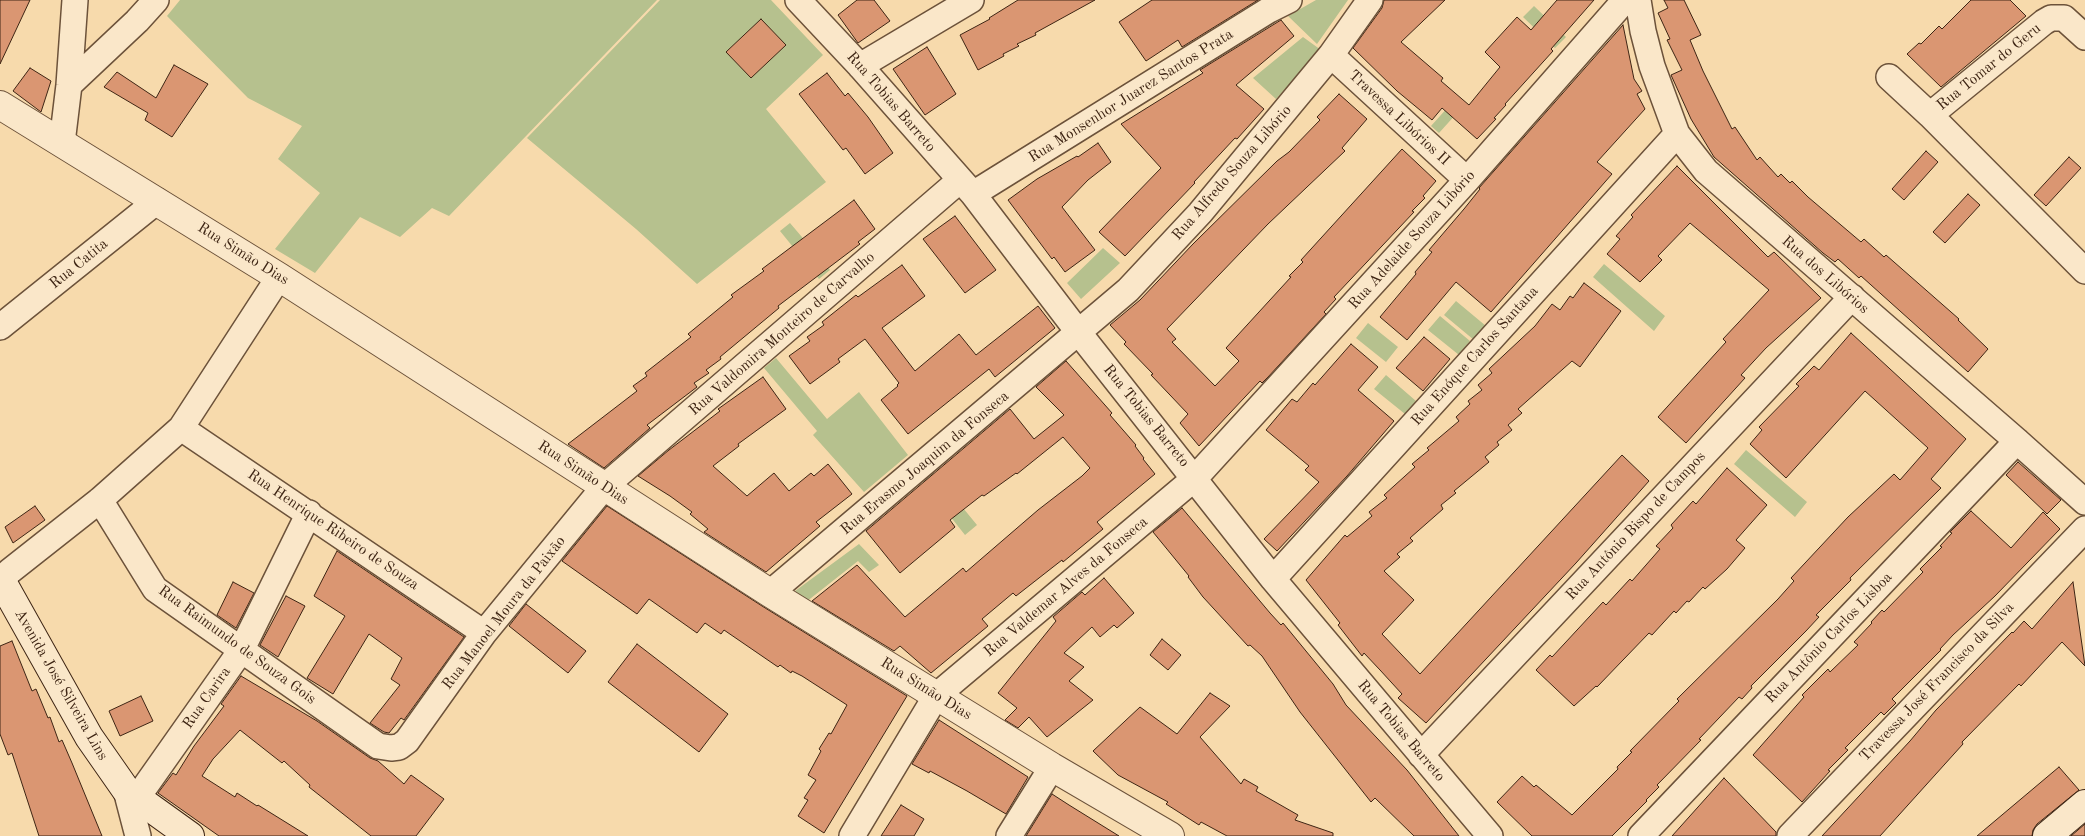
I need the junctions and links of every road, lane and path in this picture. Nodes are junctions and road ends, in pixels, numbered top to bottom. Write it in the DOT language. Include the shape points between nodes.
graph roads {
  1 [pos="75,0"];
  2 [pos="156,0"];
  3 [pos="798,0"];
  4 [pos="971,0"];
  5 [pos="1289,0"];
  6 [pos="1370,0"];
  7 [pos="1626,0"];
  8 [pos="1638,0"];
  9 [pos="2085,37"];
  10 [pos="1331,55"];
  11 [pos="860,66"];
  12 [pos="1889,77"];
  13 [pos="69,85"];
  14 [pos="0,105"];
  15 [pos="1930,115"];
  16 [pos="1677,134"];
  17 [pos="62,143"];
  18 [pos="1467,180"];
  19 [pos="967,187"];
  20 [pos="157,201"];
  21 [pos="2085,271"];
  22 [pos="279,277"];
  23 [pos="1852,298"];
  24 [pos="0,327"];
  25 [pos="1079,333"];
  26 [pos="181,428"];
  27 [pos="2018,441"];
  28 [pos="1195,478"];
  29 [pos="604,487"];
  30 [pos="100,500"];
  31 [pos="2085,502"];
  32 [pos="309,513"];
  33 [pos="2085,529"];
  34 [pos="1273,579"];
  35 [pos="0,580"];
  36 [pos="770,593"];
  37 [pos="484,633"];
  38 [pos="242,649"];
  39 [pos="936,696"];
  40 [pos="378,746"];
  41 [pos="1420,755"];
  42 [pos="1052,767"];
  43 [pos="131,794"];
  44 [pos="2085,804"];
  45 [pos="138,836"];
  46 [pos="190,836"];
  47 [pos="852,836"];
  48 [pos="1009,836"];
  49 [pos="1170,836"];
  50 [pos="1490,836"];
  51 [pos="1641,836"];
  52 [pos="1790,836"];
  53 [pos="2047,836"];
  1 -- 13 [label="street"];
  2 -- 13 [label="street"];
  3 -- 11 [label="street, Rua Tobias Barreto"];
  4 -- 11 [label="street"];
  5 -- 19 [label="street, Rua Monsenhor Juarez Santos Prata"];
  6 -- 10 [label="street, Rua Alfredo Souza Libório"];
  7 -- 18 [label="street, Rua Adelaide Souza Libório"];
  8 -- 16 [label="street, Rua dos Libórios" via="1652,66"];
  9 -- 15 [label="street, Rua Tomar do Geru" via="2064,18 2051,18"];
  10 -- 18 [label="street, Travessa Libórios II"];
  10 -- 25 [label="street, Rua Alfredo Souza Libório" via="1200,213 1128,290"];
  11 -- 19 [label="street, Rua Tobias Barreto"];
  12 -- 15 [label="street, Rua Tomar do Geru"];
  13 -- 17 [label="street"];
  14 -- 17 [label="street, Rua Simão Dias"];
  15 -- 21 [label="street"];
  16 -- 23 [label="street, Rua dos Libórios" via="1706,171"];
  16 -- 34 [label="street, Rua Enóque Carlos Santana"];
  17 -- 20 [label="street, Rua Simão Dias"];
  18 -- 28 [label="street, Rua Adelaide Souza Libório"];
  19 -- 25 [label="street, Rua Tobias Barreto"];
  19 -- 29 [label="street, Rua Valdomira Monteiro de Carvalho"];
  20 -- 22 [label="street, Rua Simão Dias"];
  20 -- 24 [label="street, Rua Catita"];
  22 -- 26 [label="street"];
  22 -- 29 [label="street, Rua Simão Dias"];
  23 -- 27 [label="street, Rua dos Libórios"];
  23 -- 41 [label="street, Rua Antônio Bispo de Campos"];
  25 -- 28 [label="street, Rua Tobias Barreto"];
  25 -- 36 [label="street, Rua Erasmo Joaquim da Fonseca"];
  26 -- 30 [label="street"];
  26 -- 32 [label="street, Rua Henrique Ribeiro de Souza"];
  27 -- 31 [label="street, Rua dos Libórios"];
  27 -- 51 [label="street, Rua Antônio Carlos Lisboa"];
  28 -- 34 [label="street, Rua Tobias Barreto"];
  28 -- 39 [label="street, Rua Valdemar Alves da Fonseca"];
  29 -- 36 [label="street, Rua Simão Dias"];
  29 -- 37 [label="street, Rua Manoel Moura da Paixão"];
  30 -- 35 [label="street"];
  30 -- 38 [label="street, Rua Raimundo de Souza Gois" via="155,588"];
  32 -- 37 [label="street, Rua Henrique Ribeiro de Souza"];
  32 -- 38 [label="street, Rua Carira"];
  33 -- 52 [label="street, Travessa José Francisco da Silva"];
  34 -- 41 [label="street, Rua Tobias Barreto"];
  35 -- 43 [label="street, Avenida José Silveira Lins" via="89,737"];
  36 -- 39 [label="street, Rua Simão Dias"];
  37 -- 40 [label="street, Rua Manoel Moura da Paixão" via="407,741 399,747"];
  38 -- 40 [label="street, Rua Raimundo de Souza Gois"];
  38 -- 43 [label="street, Rua Carira"];
  39 -- 42 [label="street, Rua Simão Dias"];
  39 -- 47 [label="street, Rua Valdemar Alves da Fonseca"];
  41 -- 50 [label="street, Rua Tobias Barreto"];
  42 -- 48 [label="street"];
  42 -- 49 [label="street, Rua Simão Dias"];
  43 -- 45 [label="street"];
  43 -- 46 [label="street, Avenida José Silveira Lins"];
  44 -- 53 [label="street"];
}
